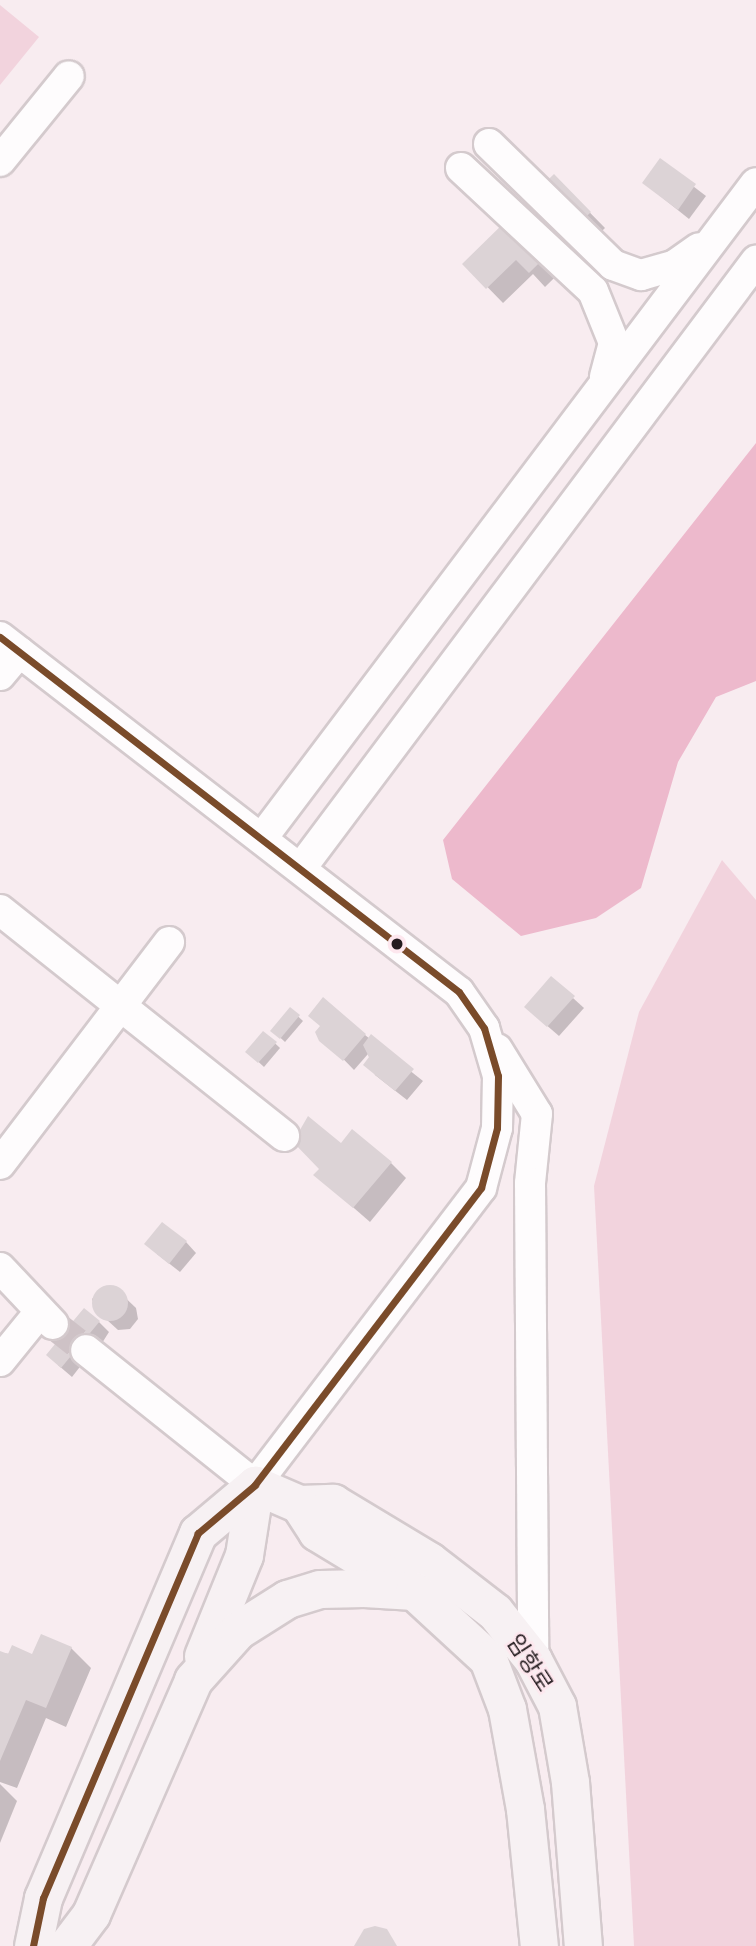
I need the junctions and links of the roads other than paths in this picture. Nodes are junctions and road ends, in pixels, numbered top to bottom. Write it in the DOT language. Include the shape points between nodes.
graph roads {
  1 [pos="69,76"];
  2 [pos="489,144"];
  3 [pos="0,162"];
  4 [pos="461,167"];
  5 [pos="756,183"];
  6 [pos="717,235"];
  7 [pos="756,261"];
  8 [pos="602,387"];
  9 [pos="9,645"];
  10 [pos="0,675"];
  11 [pos="262,838"];
  12 [pos="300,868"];
  13 [pos="0,910"];
  14 [pos="169,942"];
  15 [pos="121,1006"];
  16 [pos="484,1028"];
  17 [pos="284,1136"];
  18 [pos="0,1164"];
  19 [pos="0,1268"];
  20 [pos="86,1350"];
  21 [pos="0,1361"];
  22 [pos="255,1485"];
  23 [pos="299,1504"];
  24 [pos="414,1591"];
  25 [pos="533,1660"];
  26 [pos="193,1680"];
  27 [pos="33,1946"];
  28 [pos="67,1946"];
  29 [pos="540,1946"];
  30 [pos="583,1946"];
  1 -- 3 [label="street"];
  2 -- 6 [label="street" via="612,265 641,275 652,272 675,265"];
  4 -- 8 [label="street" via="593,291 614,342"];
  5 -- 6 [label="street"];
  6 -- 8 [label="street"];
  7 -- 12 [label="street"];
  8 -- 11 [label="street"];
  9 -- 10 [label="street"];
  9 -- 11 [label="street"];
  11 -- 12 [label="street"];
  12 -- 16 [label="street" via="459,992"];
  13 -- 15 [label="street"];
  14 -- 15 [label="street"];
  15 -- 17 [label="street"];
  15 -- 18 [label="street"];
  16 -- 22 [label="street" via="498,1076 498,1128 481,1188"];
  16 -- 25 [label="street" via="537,1114 530,1183"];
  19 -- 21 [label="street" via="46,1318"];
  20 -- 22 [label="street"];
  22 -- 23 [label="main road, 임항로"];
  22 -- 26 [label="main road" via="244,1555"];
  22 -- 27 [label="main road" via="198,1533 43,1898"];
  23 -- 24 [label="main road, 임항로" via="317,1532"];
  23 -- 25 [label="main road, 임항로" via="333,1503 429,1560 495,1612"];
  24 -- 26 [label="main road" via="320,1588 287,1599 238,1630"];
  24 -- 29 [label="main road, 임항로" via="488,1659 507,1709 525,1809"];
  25 -- 30 [label="main road, 임항로" via="557,1706 564,1744"];
  26 -- 28 [label="main road" via="90,1914"];
}
